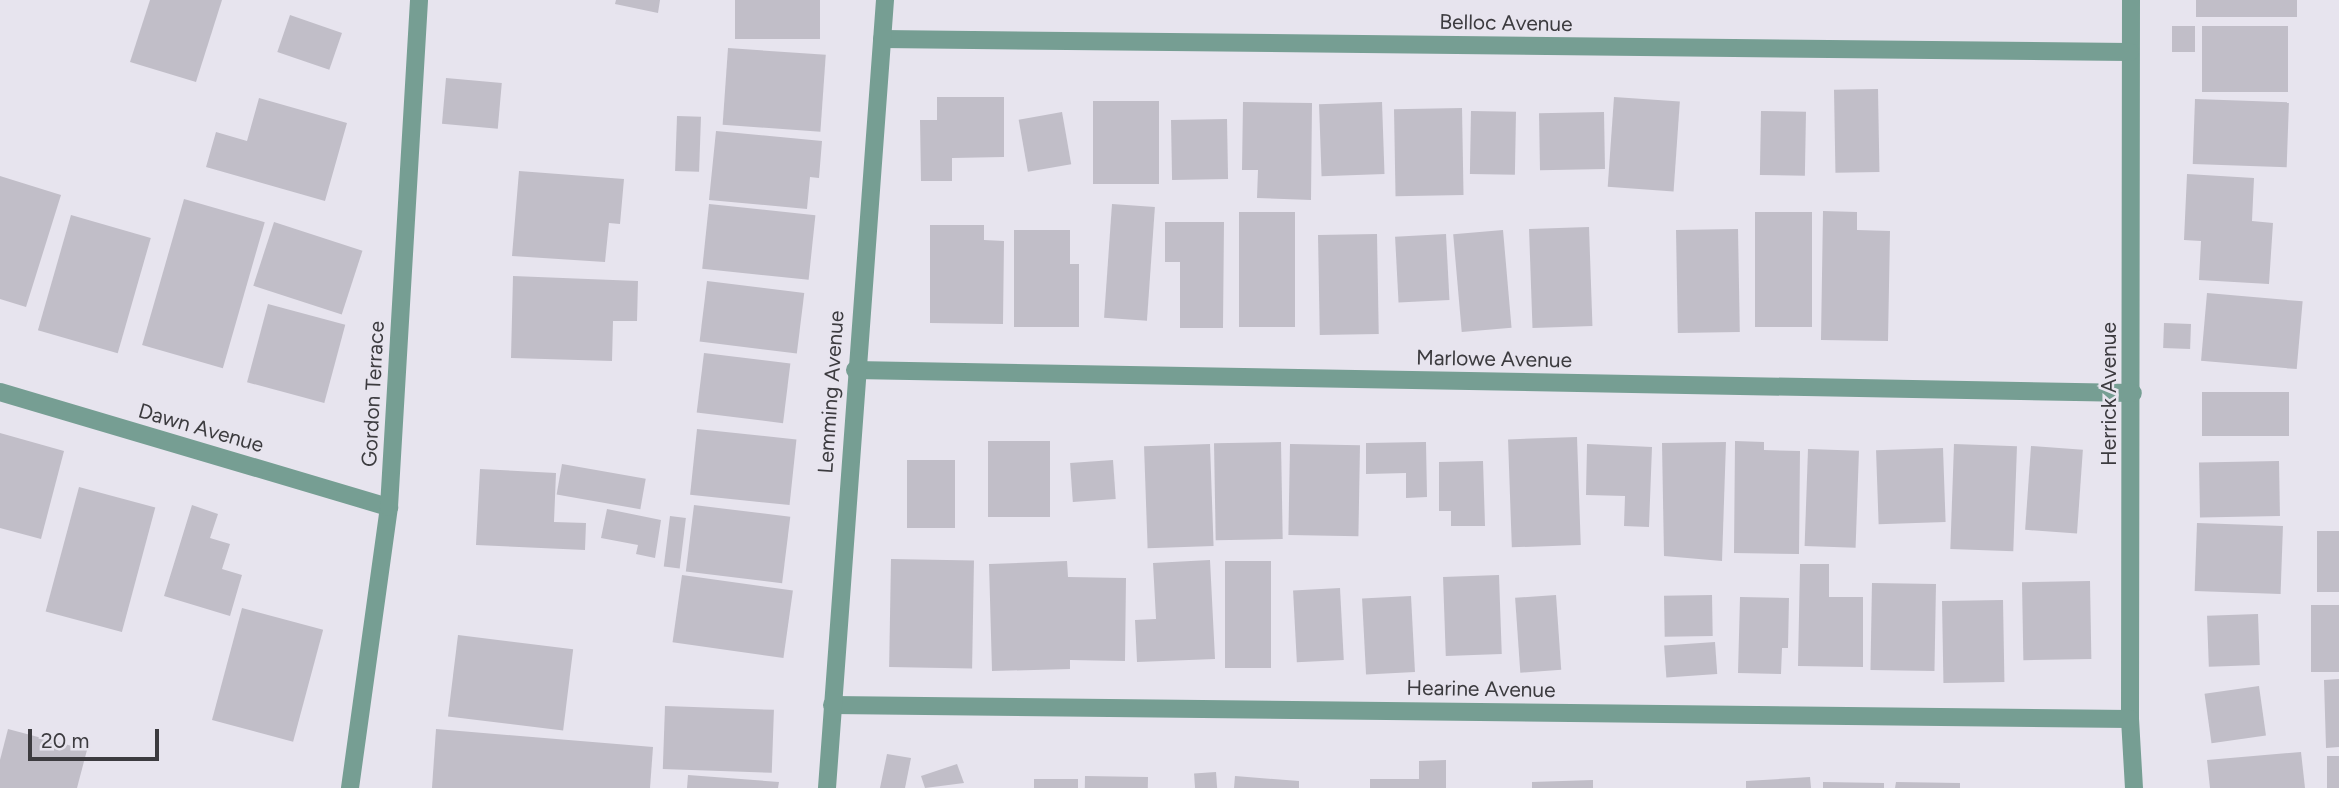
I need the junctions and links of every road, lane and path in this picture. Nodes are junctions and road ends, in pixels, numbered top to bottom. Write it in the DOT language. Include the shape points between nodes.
graph roads {
  1 [pos="419,0"];
  2 [pos="885,0"];
  3 [pos="2131,0"];
  4 [pos="882,39"];
  5 [pos="2130,52"];
  6 [pos="855,370"];
  7 [pos="0,392"];
  8 [pos="2133,393"];
  9 [pos="389,507"];
  10 [pos="832,705"];
  11 [pos="2130,719"];
  12 [pos="349,788"];
  13 [pos="827,788"];
  14 [pos="2134,788"];
  1 -- 9 [label="street, Gordon Terrace"];
  2 -- 4 [label="street, Lemming Avenue"];
  3 -- 5 [label="street, Herrick Avenue"];
  4 -- 5 [label="street, Belloc Avenue"];
  4 -- 6 [label="street, Lemming Avenue"];
  5 -- 8 [label="street, Herrick Avenue"];
  6 -- 8 [label="street, Marlowe Avenue"];
  6 -- 10 [label="street, Lemming Avenue"];
  7 -- 9 [label="street, Dawn Avenue"];
  8 -- 11 [label="street, Herrick Avenue"];
  9 -- 12 [label="street, Gordon Terrace"];
  10 -- 11 [label="street, Hearine Avenue"];
  10 -- 13 [label="street, Lemming Avenue"];
  11 -- 14 [label="street, Herrick Avenue"];
}
